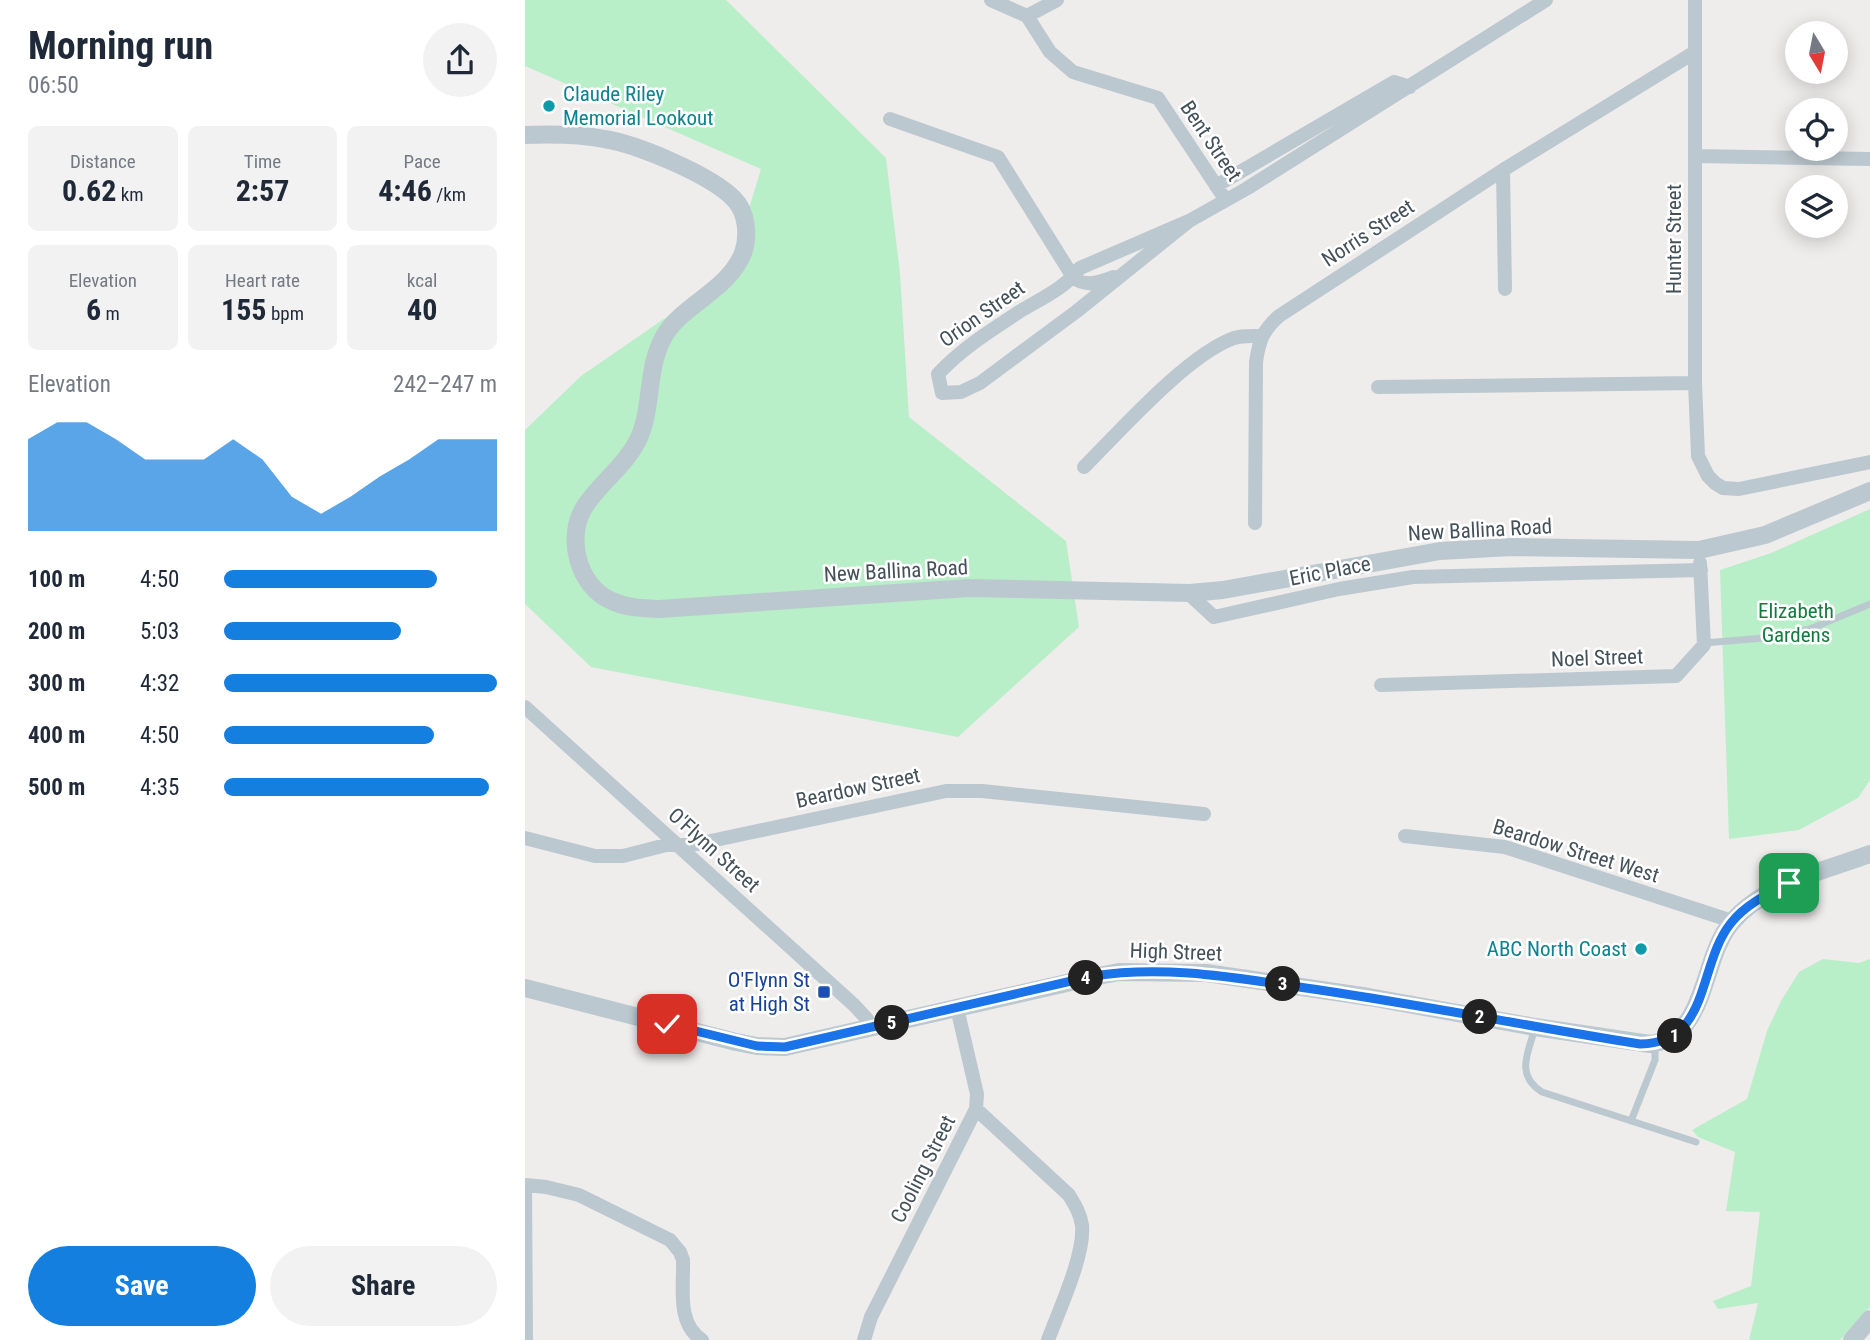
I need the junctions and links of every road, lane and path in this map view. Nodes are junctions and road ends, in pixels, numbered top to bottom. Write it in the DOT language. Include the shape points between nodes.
graph roads {
  1 [pos="991,0"];
  2 [pos="1057,0"];
  3 [pos="1546,0"];
  4 [pos="1695,0"];
  5 [pos="1027,16"];
  6 [pos="1695,52"];
  7 [pos="1410,87"];
  8 [pos="890,120"];
  9 [pos="525,135"];
  10 [pos="1695,156"];
  11 [pos="1870,159"];
  12 [pos="1503,170"];
  13 [pos="1216,186"];
  14 [pos="1225,200"];
  15 [pos="1189,221"];
  16 [pos="1120,275"];
  17 [pos="1073,277"];
  18 [pos="1505,289"];
  19 [pos="1261,336"];
  20 [pos="1695,383"];
  21 [pos="1378,387"];
  22 [pos="1870,462"];
  23 [pos="1084,467"];
  24 [pos="1870,491"];
  25 [pos="1255,523"];
  26 [pos="1699,550"];
  27 [pos="1700,570"];
  28 [pos="1188,593"];
  29 [pos="1870,604"];
  30 [pos="1704,643"];
  31 [pos="1381,685"];
  32 [pos="525,707"];
  33 [pos="1204,814"];
  34 [pos="1405,836"];
  35 [pos="525,838"];
  36 [pos="677,845"];
  37 [pos="1870,854"];
  38 [pos="1732,921"];
  39 [pos="525,988"];
  40 [pos="957,1009"];
  41 [pos="1535,1027"];
  42 [pos="871,1028"];
  43 [pos="1655,1043"];
  44 [pos="976,1110"];
  45 [pos="1631,1121"];
  46 [pos="1696,1142"];
  47 [pos="525,1185"];
  48 [pos="1870,1319"];
  49 [pos="526,1340"];
  50 [pos="702,1340"];
  51 [pos="863,1340"];
  52 [pos="1048,1340"];
  53 [pos="1851,1340"];
  1 -- 5 [label="street"];
  2 -- 5 [label="street"];
  3 -- 7 [label="street, Orion Street"];
  4 -- 6 [label="street, Hunter Street"];
  5 -- 13 [label="street, Bent Street" via="1051,52 1073,72 1158,98"];
  6 -- 10 [label="street, Hunter Street"];
  6 -- 12 [label="street, Norris Street"];
  7 -- 13 [label="street" via="1394,82"];
  7 -- 14 [label="street, Orion Street"];
  8 -- 17 [label="street" via="997,158"];
  9 -- 28 [label="street, New Ballina Road" via="606,139 649,152 682,166 734,199 746,225 747,240 736,266 666,332 653,362 639,437 629,456 584,508 575,550 594,589 611,601 634,608 659,608 969,588"];
  10 -- 11 [label="street"];
  10 -- 20 [label="street, Hunter Street"];
  12 -- 18 [label="street"];
  12 -- 19 [label="street, Norris Street" via="1279,316"];
  13 -- 14 [label="street, Bent Street"];
  14 -- 15 [label="street, Orion Street"];
  15 -- 16 [label="street, Orion Street"];
  15 -- 17 [label="street, Orion Street" via="1080,268"];
  16 -- 17 [label="street" via="1093,284"];
  16 -- 17 [label="street, Orion Street" via="979,383 961,392 942,393 939,374 954,357"];
  19 -- 23 [label="street" via="1234,338 1198,359"];
  19 -- 25 [label="street" via="1256,362"];
  20 -- 21 [label="street"];
  20 -- 22 [label="street, Hunter Street" via="1698,456 1708,477 1723,488 1739,489"];
  24 -- 26 [label="street, New Ballina Road" via="1765,535"];
  26 -- 27 [label="street"];
  26 -- 28 [label="street, New Ballina Road" via="1511,547 1440,551"];
  27 -- 28 [label="street, Eric Place" via="1413,577 1214,617"];
  27 -- 30 [label="street"];
  29 -- 30 [label="lane" via="1810,629"];
  30 -- 31 [label="street, Noel Street" via="1676,677"];
  32 -- 36 [label="street, O'Flynn Street"];
  33 -- 36 [label="street, Beardow Street" via="946,791"];
  34 -- 38 [label="street, Beardow Street West" via="1505,847"];
  35 -- 36 [label="street, Beardow Street" via="594,856 623,856"];
  36 -- 42 [label="street, O'Flynn Street" via="854,1006"];
  37 -- 38 [label="street" via="1789,883 1754,902"];
  38 -- 43 [label="street" via="1719,942 1688,1024 1673,1037"];
  39 -- 42 [label="street, High Street" via="757,1046 785,1047"];
  40 -- 41 [label="street, High Street" via="1093,976 1174,972 1369,997"];
  40 -- 42 [label="street, High Street"];
  40 -- 44 [label="street, Cooling Street" via="978,1094"];
  41 -- 43 [label="street, High Street"];
  41 -- 45 [label="lane" via="1526,1070 1532,1085"];
  43 -- 45 [label="lane" via="1655,1060"];
  44 -- 51 [label="street, Cooling Street"];
  44 -- 52 [label="street" via="1069,1195 1078,1209 1082,1225 1079,1253"];
  45 -- 46 [label="lane"];
  47 -- 49 [label="street"];
  47 -- 50 [label="street" via="579,1195 670,1240 683,1260 685,1316"];
  48 -- 53 [label="street"];
}
